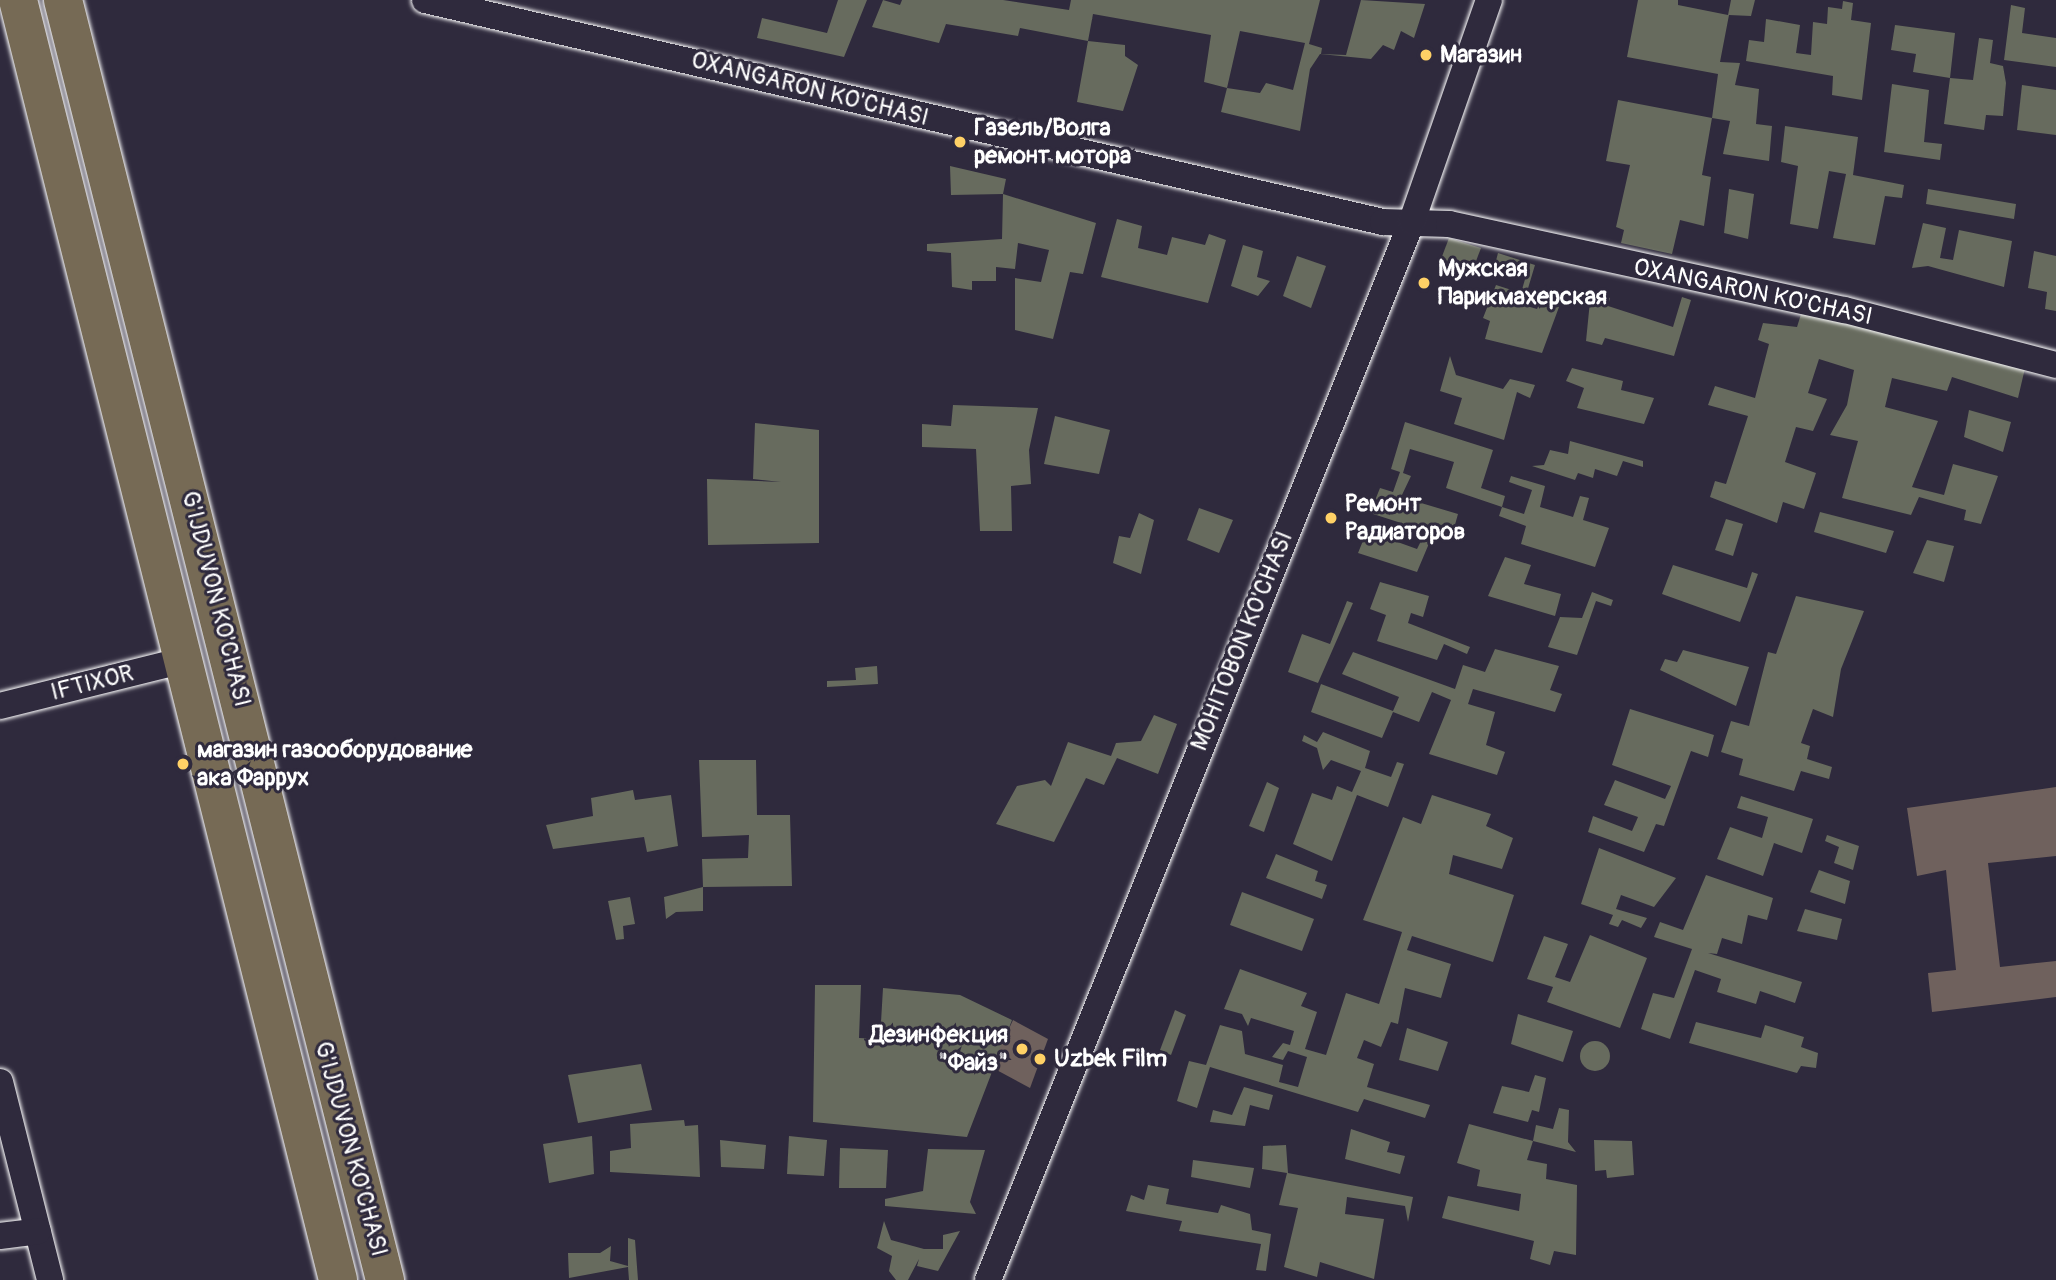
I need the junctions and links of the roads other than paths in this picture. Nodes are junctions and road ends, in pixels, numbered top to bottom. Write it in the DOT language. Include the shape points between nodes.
graph roads {
  1 [pos="18,0"];
  2 [pos="63,0"];
  3 [pos="425,0"];
  4 [pos="1489,0"];
  5 [pos="1412,221"];
  6 [pos="2056,365"];
  7 [pos="184,660"];
  8 [pos="0,706"];
  9 [pos="0,1082"];
  10 [pos="38,1231"];
  11 [pos="0,1236"];
  12 [pos="50,1280"];
  13 [pos="338,1280"];
  14 [pos="385,1280"];
  15 [pos="988,1280"];
  1 -- 7 [label="main road, G'IJDUVON KO'CHASI"];
  2 -- 14 [label="main road, G'IJDUVON KO'CHASI"];
  3 -- 5 [label="street, OXANGARON KO'CHASI" via="1383,222"];
  4 -- 5 [label="street, MOHITOBON KO'CHASI"];
  5 -- 6 [label="street, OXANGARON KO'CHASI" via="1845,310"];
  5 -- 15 [label="street, MOHITOBON KO'CHASI"];
  7 -- 8 [label="street, IFTIXOR"];
  7 -- 13 [label="main road, G'IJDUVON KO'CHASI"];
  9 -- 10 [label="street"];
  10 -- 11 [label="street"];
  10 -- 12 [label="street"];
}
